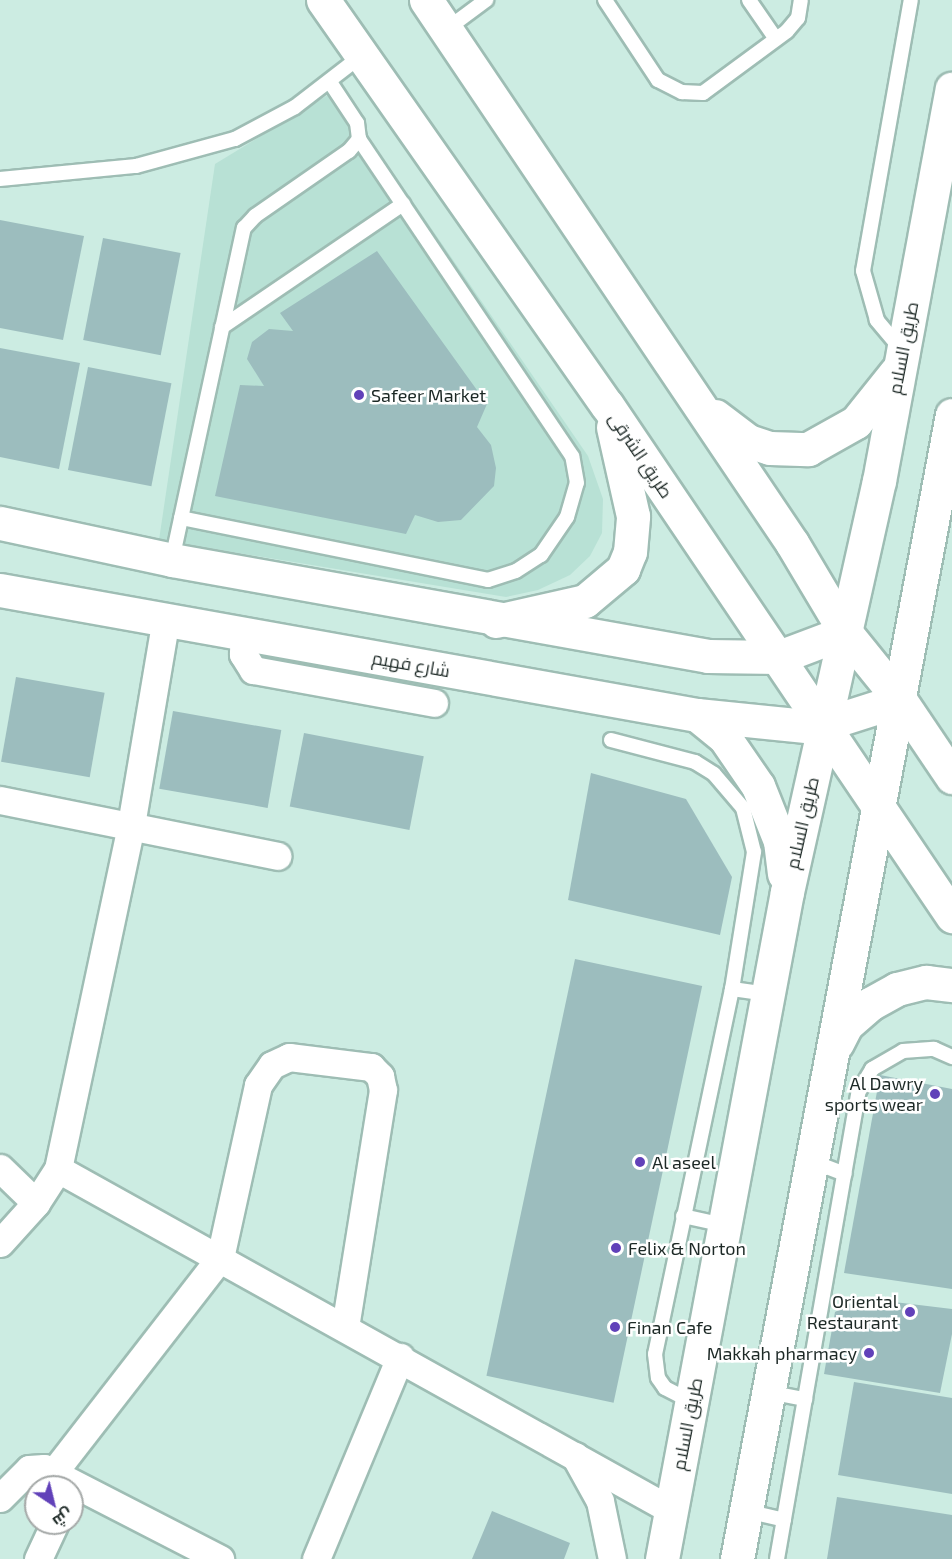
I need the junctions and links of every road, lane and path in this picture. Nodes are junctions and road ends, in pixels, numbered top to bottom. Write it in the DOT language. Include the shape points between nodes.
graph roads {
  1 [pos="323,0"];
  2 [pos="426,0"];
  3 [pos="486,0"];
  4 [pos="605,0"];
  5 [pos="749,0"];
  6 [pos="801,0"];
  7 [pos="911,0"];
  8 [pos="447,29"];
  9 [pos="776,39"];
  10 [pos="361,57"];
  11 [pos="330,82"];
  12 [pos="952,89"];
  13 [pos="359,139"];
  14 [pos="0,178"];
  15 [pos="403,204"];
  16 [pos="222,327"];
  17 [pos="901,360"];
  18 [pos="694,400"];
  19 [pos="607,405"];
  20 [pos="952,415"];
  21 [pos="181,518"];
  22 [pos="0,523"];
  23 [pos="172,560"];
  24 [pos="0,590"];
  25 [pos="918,592"];
  26 [pos="166,619"];
  27 [pos="496,621"];
  28 [pos="845,632"];
  29 [pos="244,633"];
  30 [pos="779,657"];
  31 [pos="900,700"];
  32 [pos="434,704"];
  33 [pos="697,715"];
  34 [pos="824,725"];
  35 [pos="611,740"];
  36 [pos="945,767"];
  37 [pos="0,800"];
  38 [pos="877,805"];
  39 [pos="131,825"];
  40 [pos="277,856"];
  41 [pos="787,892"];
  42 [pos="952,915"];
  43 [pos="952,985"];
  44 [pos="732,989"];
  45 [pos="768,994"];
  46 [pos="831,1056"];
  47 [pos="952,1057"];
  48 [pos="812,1161"];
  49 [pos="0,1168"];
  50 [pos="58,1169"];
  51 [pos="845,1174"];
  52 [pos="36,1203"];
  53 [pos="683,1216"];
  54 [pos="724,1225"];
  55 [pos="0,1243"];
  56 [pos="220,1258"];
  57 [pos="345,1327"];
  58 [pos="400,1357"];
  59 [pos="768,1392"];
  60 [pos="805,1398"];
  61 [pos="692,1401"];
  62 [pos="574,1455"];
  63 [pos="56,1475"];
  64 [pos="70,1475"];
  65 [pos="84,1490"];
  66 [pos="0,1498"];
  67 [pos="671,1510"];
  68 [pos="746,1511"];
  69 [pos="784,1520"];
  70 [pos="49,1535"];
  71 [pos="38,1559"];
  72 [pos="220,1559"];
  73 [pos="316,1559"];
  74 [pos="612,1559"];
  75 [pos="662,1559"];
  76 [pos="737,1559"];
  77 [pos="777,1559"];
  1 -- 10 [label="main road, طريق الشرقى"];
  2 -- 8 [label="main road"];
  3 -- 8 [label="lane"];
  4 -- 9 [label="lane" via="658,80 682,92 703,93"];
  5 -- 9 [label="lane"];
  6 -- 9 [label="lane" via="798,18"];
  7 -- 17 [label="lane" via="863,271 877,320"];
  8 -- 18 [label="main road"];
  10 -- 11 [label="lane"];
  10 -- 19 [label="main road, طريق الشرقى"];
  11 -- 13 [label="lane" via="357,123"];
  11 -- 14 [label="lane" via="295,107 235,138 136,166"];
  12 -- 17 [label="main road, طريق السلام"];
  13 -- 15 [label="lane"];
  13 -- 16 [label="lane" via="350,151 255,216 244,228"];
  15 -- 16 [label="lane"];
  15 -- 21 [label="lane" via="572,456 577,483 567,517 541,555 516,571 488,580"];
  16 -- 21 [label="lane"];
  17 -- 18 [label="main road" via="856,422 808,449 770,448 748,441"];
  17 -- 28 [label="main road, طريق السلام"];
  18 -- 28 [label="main road" via="792,543"];
  19 -- 27 [label="main road" via="633,516 630,552 622,569 617,578 585,601"];
  19 -- 30 [label="main road, طريق الشرقى"];
  20 -- 25 [label="main road"];
  21 -- 23 [label="lane"];
  22 -- 23 [label="main road"];
  23 -- 27 [label="main road"];
  24 -- 26 [label="main road, شارع فهيم"];
  25 -- 31 [label="main road"];
  25 -- 36 [label="main road" via="921,688"];
  26 -- 29 [label="main road, شارع فهيم"];
  26 -- 39 [label="street"];
  27 -- 30 [label="main road" via="708,656"];
  28 -- 30 [label="main road"];
  28 -- 31 [label="main road"];
  28 -- 34 [label="main road, طريق السلام"];
  29 -- 32 [label="street" via="243,654 253,670"];
  29 -- 33 [label="main road, شارع فهيم"];
  30 -- 34 [label="main road, طريق الشرقى"];
  31 -- 34 [label="main road, شارع فهيم"];
  31 -- 36 [label="main road"];
  31 -- 38 [label="main road"];
  33 -- 34 [label="main road, شارع فهيم" via="801,727"];
  33 -- 41 [label="main road" via="725,738 758,786 780,841"];
  34 -- 38 [label="main road, طريق الشرقى"];
  34 -- 41 [label="main road, طريق السلام"];
  35 -- 44 [label="lane" via="695,762 730,789 743,808 754,852"];
  37 -- 39 [label="street"];
  38 -- 42 [label="main road, طريق الشرقى"];
  38 -- 46 [label="main road"];
  39 -- 40 [label="street"];
  39 -- 50 [label="street"];
  41 -- 45 [label="main road, طريق السلام"];
  43 -- 46 [label="main road" via="926,982 897,989 870,1004 846,1025"];
  44 -- 45 [label="lane"];
  44 -- 53 [label="lane"];
  45 -- 54 [label="main road, طريق السلام"];
  46 -- 48 [label="main road"];
  47 -- 51 [label="lane" via="934,1049 903,1051 872,1069 859,1091"];
  48 -- 51 [label="lane"];
  48 -- 59 [label="main road"];
  49 -- 52 [label="street"];
  50 -- 52 [label="street"];
  50 -- 56 [label="street"];
  51 -- 60 [label="lane"];
  52 -- 55 [label="street"];
  53 -- 54 [label="lane"];
  53 -- 61 [label="lane" via="654,1366 665,1388"];
  54 -- 61 [label="main road, طريق السلام"];
  56 -- 57 [label="street"];
  56 -- 57 [label="street" via="258,1085 265,1073 289,1057 370,1067 380,1076 383,1090"];
  56 -- 64 [label="street"];
  57 -- 58 [label="street"];
  58 -- 62 [label="street"];
  58 -- 73 [label="street"];
  59 -- 60 [label="lane"];
  59 -- 68 [label="main road"];
  60 -- 69 [label="lane"];
  61 -- 67 [label="main road, طريق السلام"];
  62 -- 67 [label="street"];
  62 -- 74 [label="street" via="600,1501"];
  63 -- 66 [label="street" via="44,1468 29,1469"];
  65 -- 72 [label="street"];
  67 -- 75 [label="main road, طريق السلام"];
  68 -- 69 [label="lane"];
  68 -- 76 [label="main road"];
  69 -- 77 [label="lane"];
  70 -- 71 [label="street"];
}
